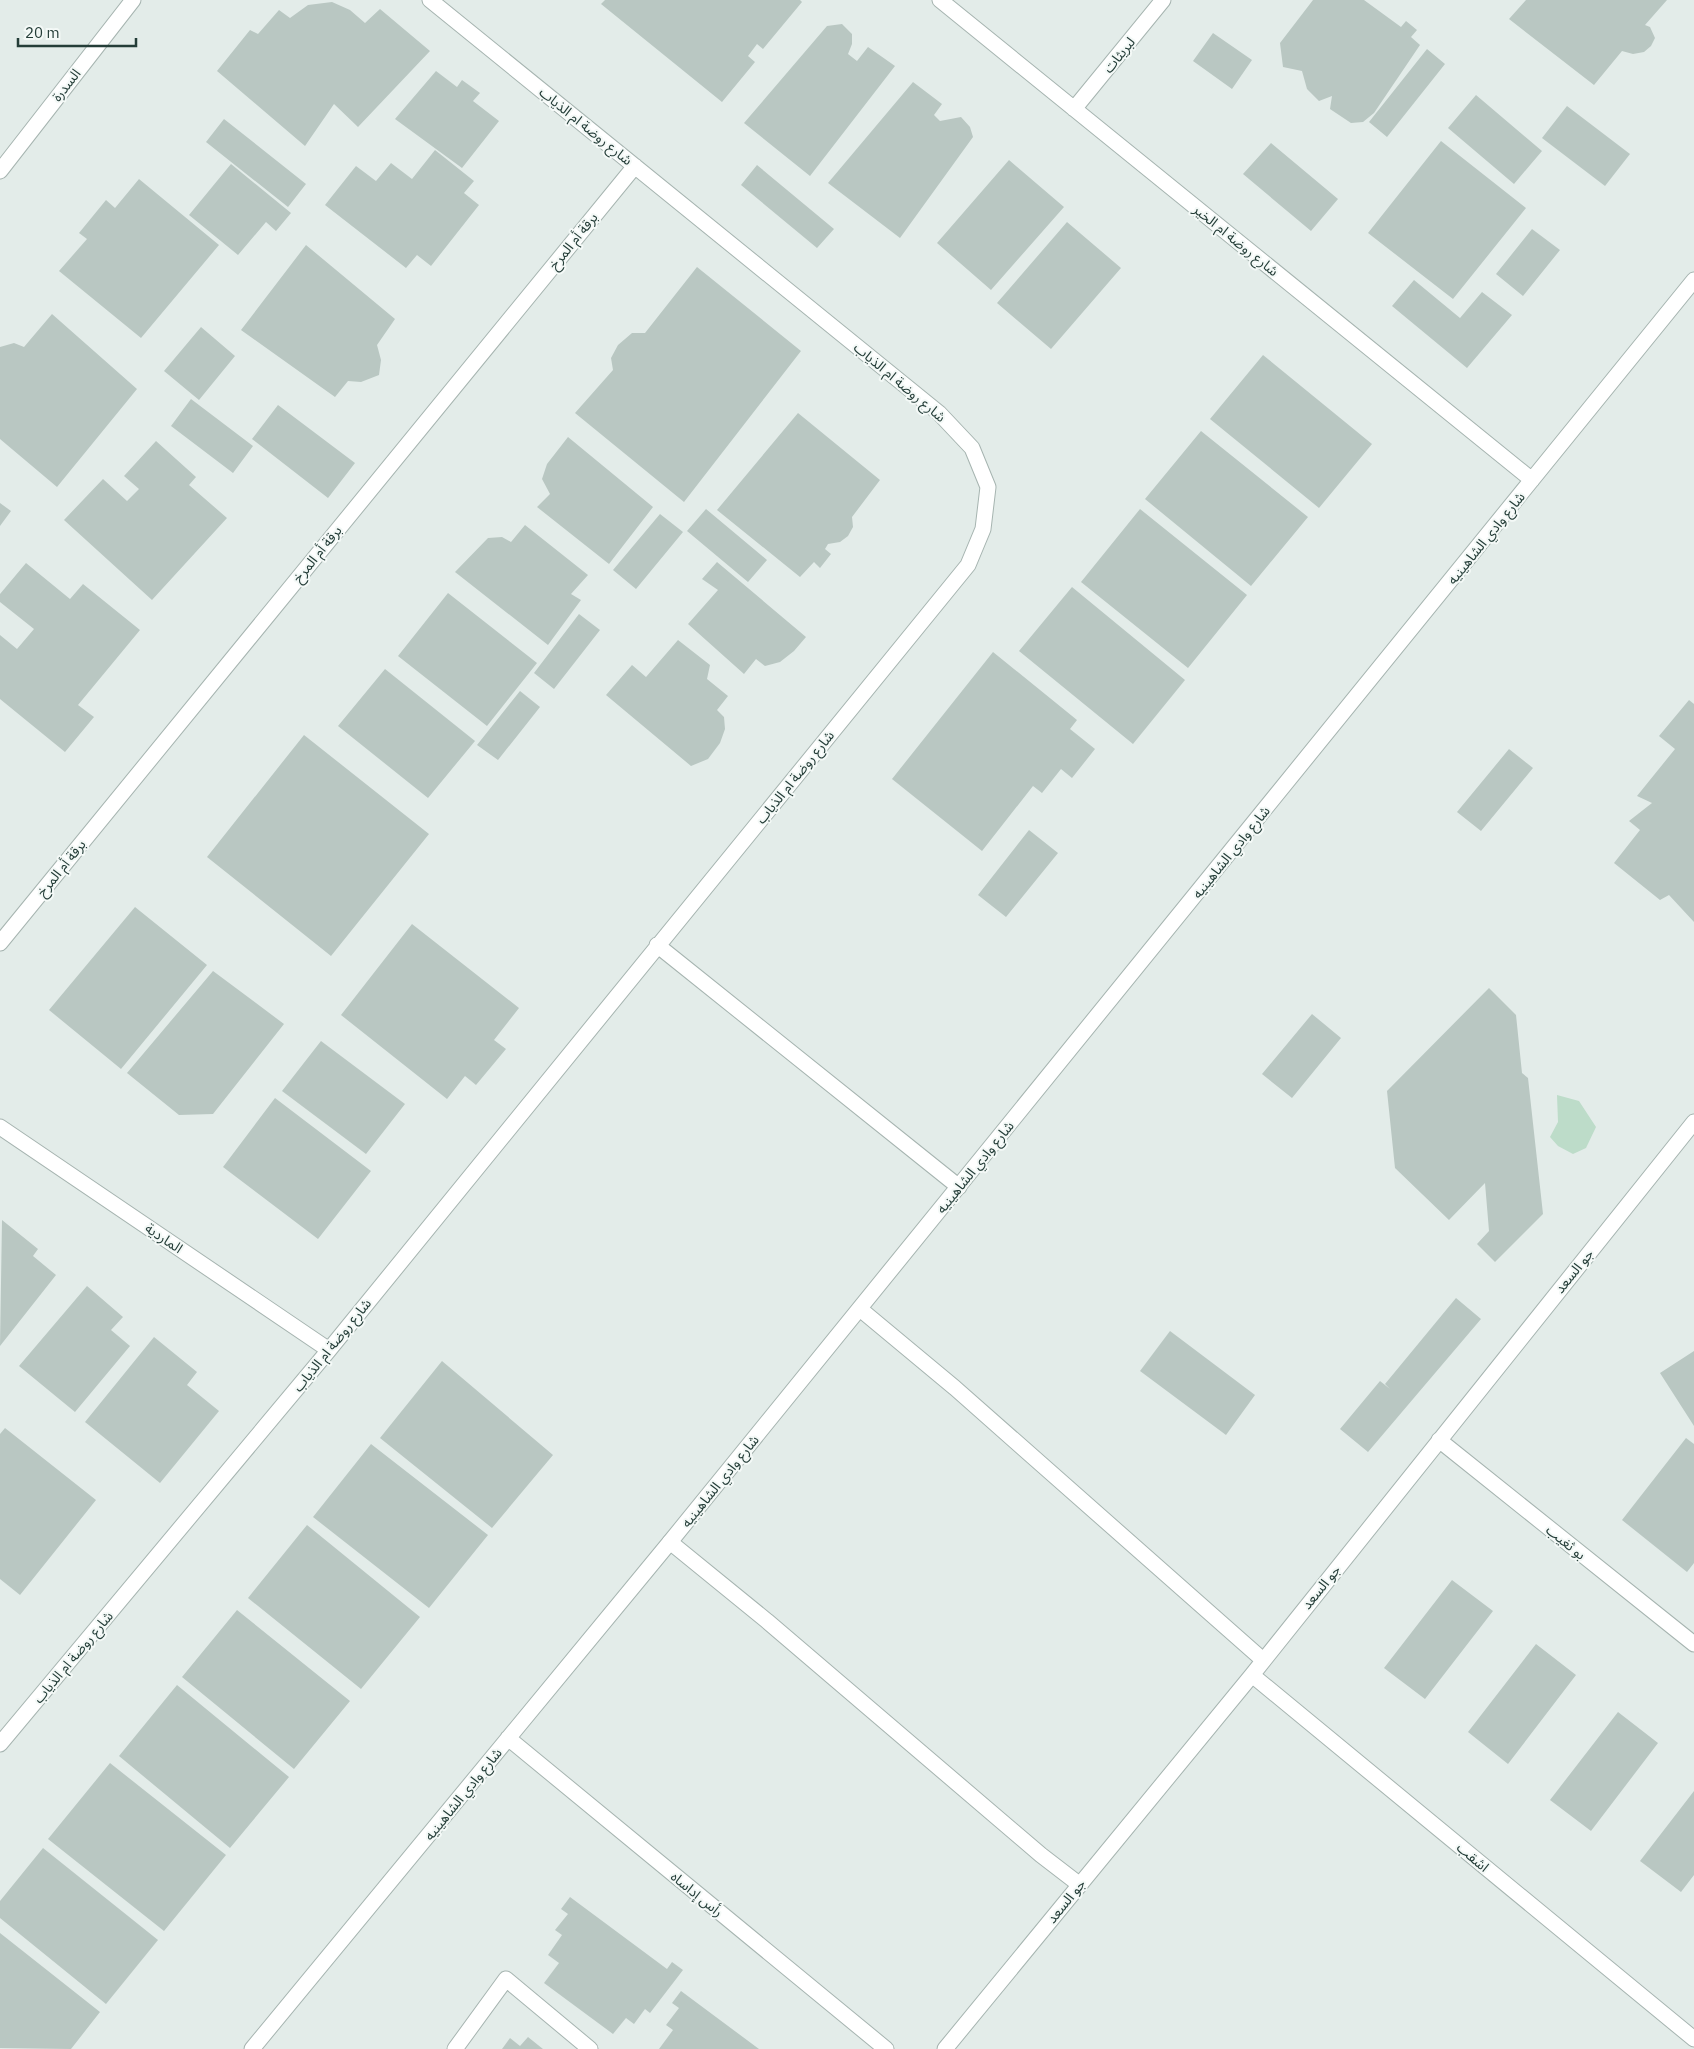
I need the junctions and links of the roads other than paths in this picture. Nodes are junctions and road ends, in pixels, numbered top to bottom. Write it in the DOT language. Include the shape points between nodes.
graph roads {
  1 [pos="133,0"];
  2 [pos="940,0"];
  3 [pos="1163,0"];
  4 [pos="439,3"];
  5 [pos="1074,109"];
  6 [pos="634,166"];
  7 [pos="0,171"];
  8 [pos="1694,280"];
  9 [pos="1532,480"];
  10 [pos="0,943"];
  11 [pos="657,945"];
  12 [pos="1694,1122"];
  13 [pos="0,1127"];
  14 [pos="959,1187"];
  15 [pos="860,1309"];
  16 [pos="329,1350"];
  17 [pos="1438,1440"];
  18 [pos="670,1542"];
  19 [pos="1694,1644"];
  20 [pos="1263,1660"];
  21 [pos="1252,1675"];
  22 [pos="508,1738"];
  23 [pos="1,1742"];
  24 [pos="1080,1885"];
  25 [pos="1694,2039"];
  26 [pos="252,2049"];
  27 [pos="455,2049"];
  28 [pos="590,2049"];
  29 [pos="886,2049"];
  30 [pos="944,2049"];
  1 -- 7 [label="street, السدرة"];
  2 -- 5 [label="street, شارع روضة ام الخير"];
  3 -- 5 [label="street, لبريثات"];
  4 -- 6 [label="street, شارع روضة ام الذياب"];
  5 -- 9 [label="street, شارع روضة ام الخير"];
  6 -- 10 [label="street, برقة أم المرخ"];
  6 -- 11 [label="street, شارع روضة ام الذياب" via="939,413 972,448 988,487 983,529 968,565"];
  8 -- 9 [label="street, شارع وادي الشاهينيه"];
  9 -- 14 [label="street, شارع وادي الشاهينيه"];
  11 -- 14 [label="street"];
  11 -- 16 [label="street, شارع روضة ام الذياب"];
  12 -- 17 [label="street, جو السعد"];
  13 -- 16 [label="street, الماردية"];
  14 -- 15 [label="street, شارع وادي الشاهينيه"];
  15 -- 18 [label="street, شارع وادي الشاهينيه"];
  15 -- 20 [label="street" via="962,1394"];
  16 -- 23 [label="street, شارع روضة ام الذياب"];
  17 -- 19 [label="street, بو ثغيب"];
  17 -- 20 [label="street, جو السعد"];
  18 -- 22 [label="street, شارع وادي الشاهينيه"];
  18 -- 24 [label="street"];
  20 -- 21 [label="street, جو السعد"];
  21 -- 24 [label="street, جو السعد"];
  21 -- 25 [label="street, اشقب"];
  22 -- 26 [label="street, شارع وادي الشاهينيه"];
  22 -- 29 [label="street, رأس إداساه"];
  24 -- 30 [label="street, جو السعد"];
  27 -- 28 [label="street" via="506,1979"];
}
